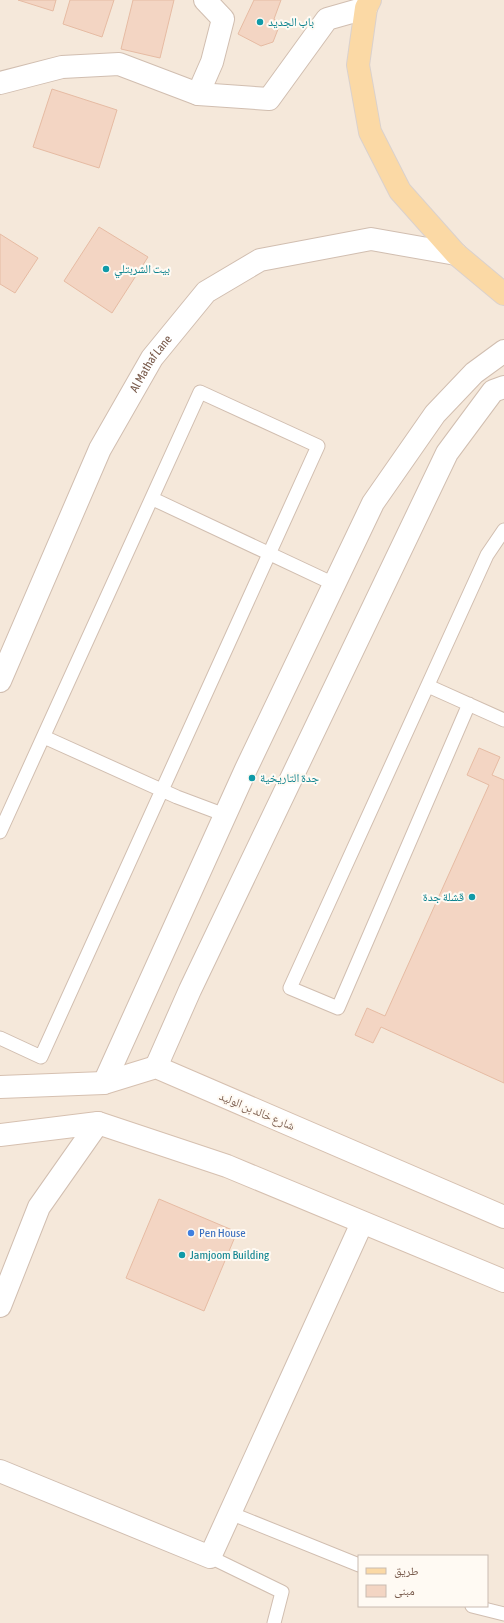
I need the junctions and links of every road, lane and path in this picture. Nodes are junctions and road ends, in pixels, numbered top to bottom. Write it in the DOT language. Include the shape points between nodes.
graph roads {
  1 [pos="205,0"];
  2 [pos="368,4"];
  3 [pos="0,83"];
  4 [pos="198,94"];
  5 [pos="456,254"];
  6 [pos="504,294"];
  7 [pos="504,351"];
  8 [pos="504,387"];
  9 [pos="152,499"];
  10 [pos="504,530"];
  11 [pos="270,553"];
  12 [pos="334,584"];
  13 [pos="0,681"];
  14 [pos="428,686"];
  15 [pos="469,704"];
  16 [pos="504,720"];
  17 [pos="44,737"];
  18 [pos="162,790"];
  19 [pos="225,815"];
  20 [pos="0,832"];
  21 [pos="0,1038"];
  22 [pos="156,1067"];
  23 [pos="104,1082"];
  24 [pos="0,1087"];
  25 [pos="98,1123"];
  26 [pos="0,1135"];
  27 [pos="504,1217"];
  28 [pos="362,1223"];
  29 [pos="504,1281"];
  30 [pos="0,1306"];
  31 [pos="0,1471"];
  32 [pos="230,1514"];
  33 [pos="210,1557"];
  34 [pos="358,1565"];
  35 [pos="476,1607"];
  36 [pos="504,1614"];
  37 [pos="274,1623"];
  1 -- 4 [label="street" via="223,19 212,62"];
  2 -- 4 [label="street" via="327,19 268,100"];
  2 -- 5 [label="main road" via="358,65 370,132 400,191"];
  3 -- 4 [label="street" via="62,66 120,64"];
  5 -- 6 [label="main road"];
  5 -- 13 [label="street, Al Mathaf Lane" via="371,239 260,260 206,292 152,358 100,449"];
  7 -- 12 [label="street" via="474,373 436,414 373,503"];
  8 -- 22 [label="street" via="493,392 447,453 190,990"];
  9 -- 11 [label="lane"];
  9 -- 11 [label="lane" via="200,392 318,446"];
  9 -- 17 [label="lane"];
  10 -- 14 [label="lane" via="487,555"];
  11 -- 12 [label="lane"];
  11 -- 18 [label="lane"];
  12 -- 19 [label="street"];
  14 -- 15 [label="lane"];
  14 -- 15 [label="lane" via="290,988 338,1008"];
  15 -- 16 [label="lane"];
  17 -- 18 [label="lane"];
  17 -- 20 [label="lane"];
  18 -- 19 [label="lane"];
  18 -- 21 [label="lane" via="41,1057"];
  19 -- 23 [label="street"];
  22 -- 23 [label="street"];
  22 -- 27 [label="street, شارع خالد بن الوليد"];
  23 -- 24 [label="street"];
  25 -- 26 [label="street"];
  25 -- 28 [label="street" via="227,1166"];
  25 -- 30 [label="street" via="39,1207"];
  28 -- 29 [label="street"];
  28 -- 32 [label="street"];
  31 -- 33 [label="street"];
  32 -- 33 [label="street"];
  32 -- 34 [label="lane"];
  33 -- 37 [label="lane" via="282,1592"];
  35 -- 36 [label="lane"];
}
